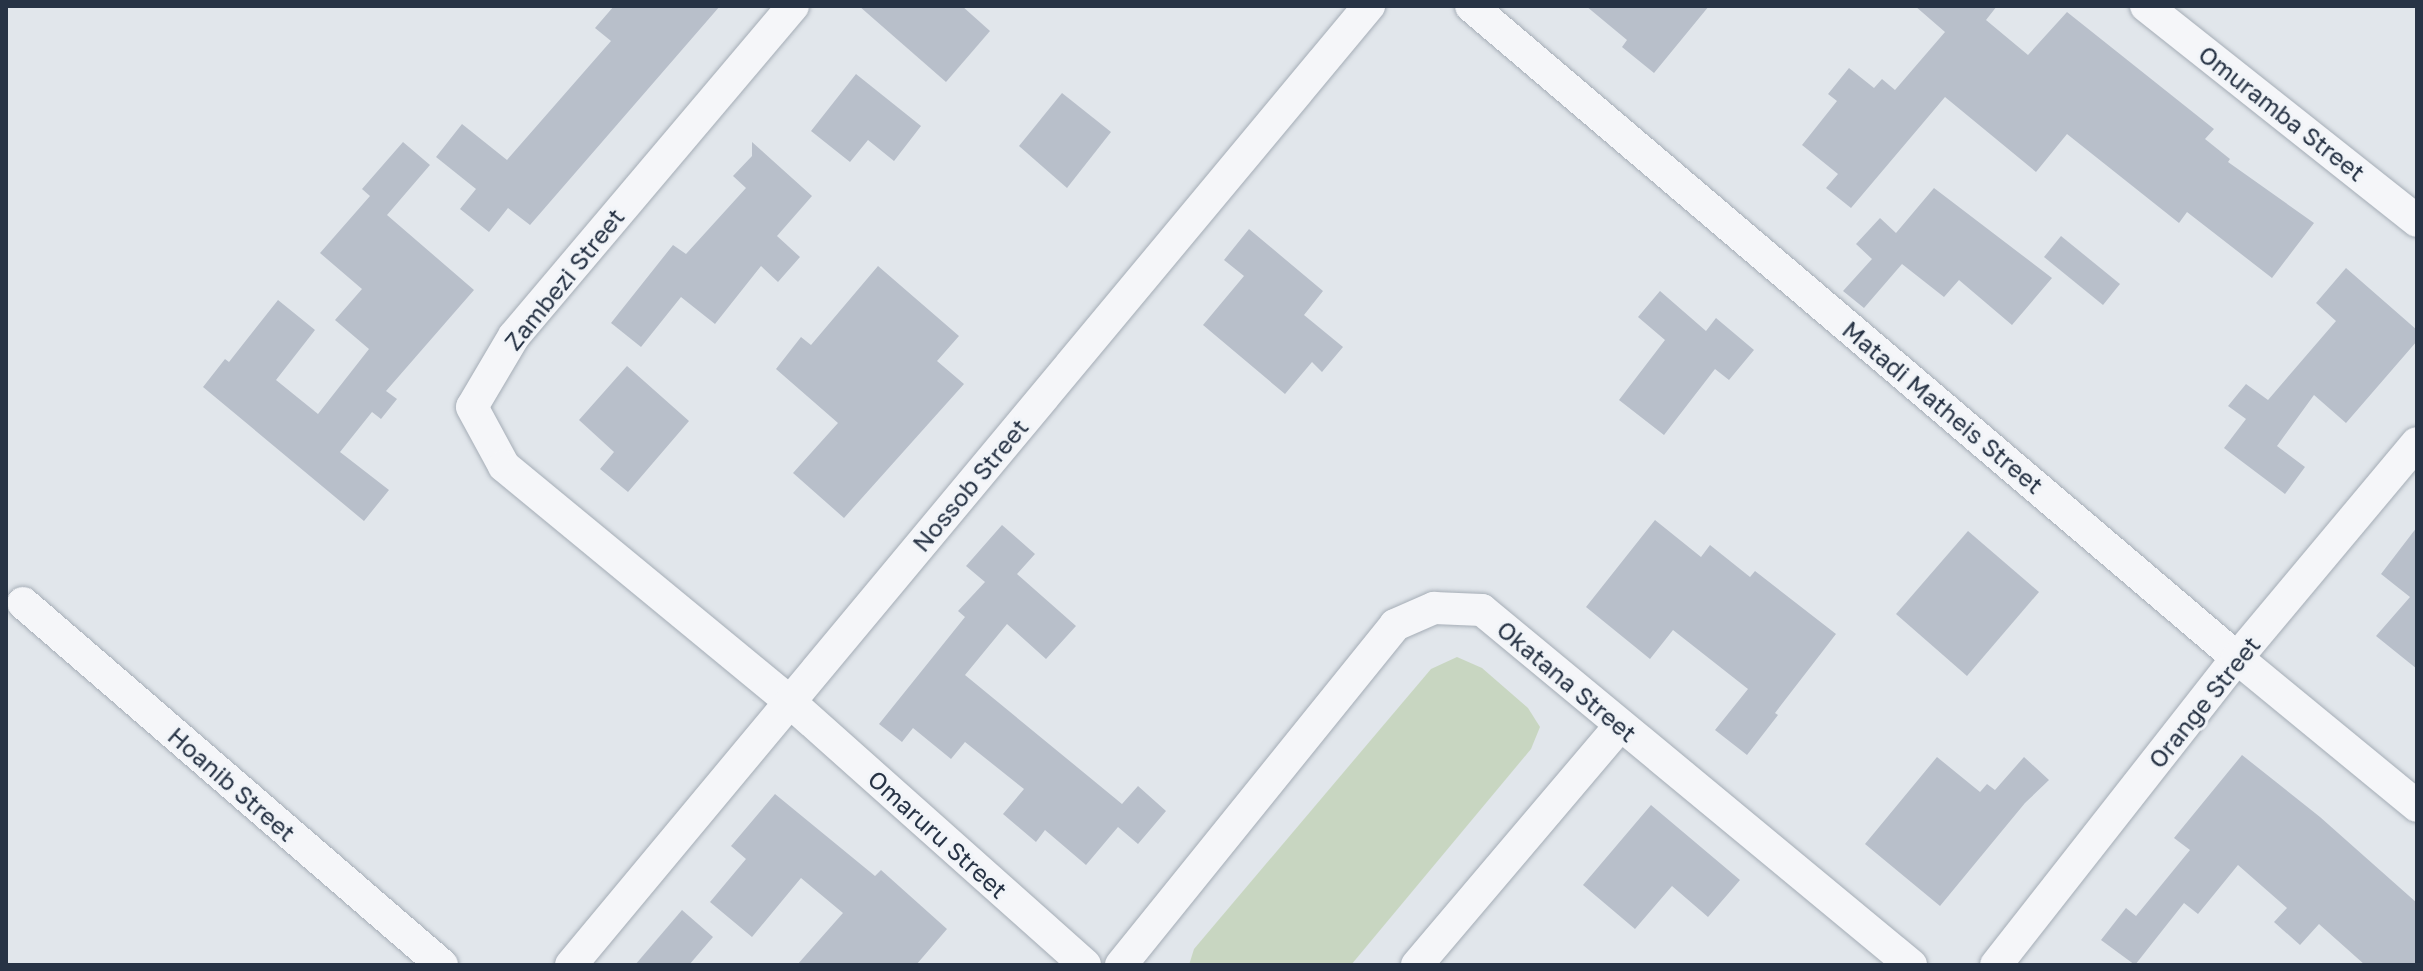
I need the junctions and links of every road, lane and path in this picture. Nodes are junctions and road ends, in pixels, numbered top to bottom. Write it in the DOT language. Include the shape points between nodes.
graph roads {
  1 [pos="793,6"];
  2 [pos="1369,6"];
  3 [pos="1471,6"];
  4 [pos="2146,6"];
  5 [pos="2417,221"];
  6 [pos="2417,443"];
  7 [pos="23,603"];
  8 [pos="2237,658"];
  9 [pos="790,702"];
  10 [pos="1620,726"];
  11 [pos="2417,806"];
  12 [pos="442,965"];
  13 [pos="571,965"];
  14 [pos="1085,965"];
  15 [pos="1121,965"];
  16 [pos="1417,965"];
  17 [pos="1911,965"];
  18 [pos="1996,965"];
  1 -- 9 [label="street, Zambezi Street" via="514,336 472,407 504,466"];
  2 -- 9 [label="street, Nossob Street"];
  3 -- 8 [label="street, Matadi Matheis Street"];
  4 -- 5 [label="street, Omuramba Street"];
  6 -- 8 [label="street, Orange Street"];
  7 -- 12 [label="street, Hoanib Street"];
  8 -- 11 [label="street, Matadi Matheis Street"];
  8 -- 18 [label="street, Orange Street"];
  9 -- 13 [label="street, Nossob Street"];
  9 -- 14 [label="street, Omaruru Street"];
  10 -- 15 [label="street, Okatana Street" via="1482,610 1434,608 1395,625"];
  10 -- 16 [label="street"];
  10 -- 17 [label="street, Okatana Street"];
}
